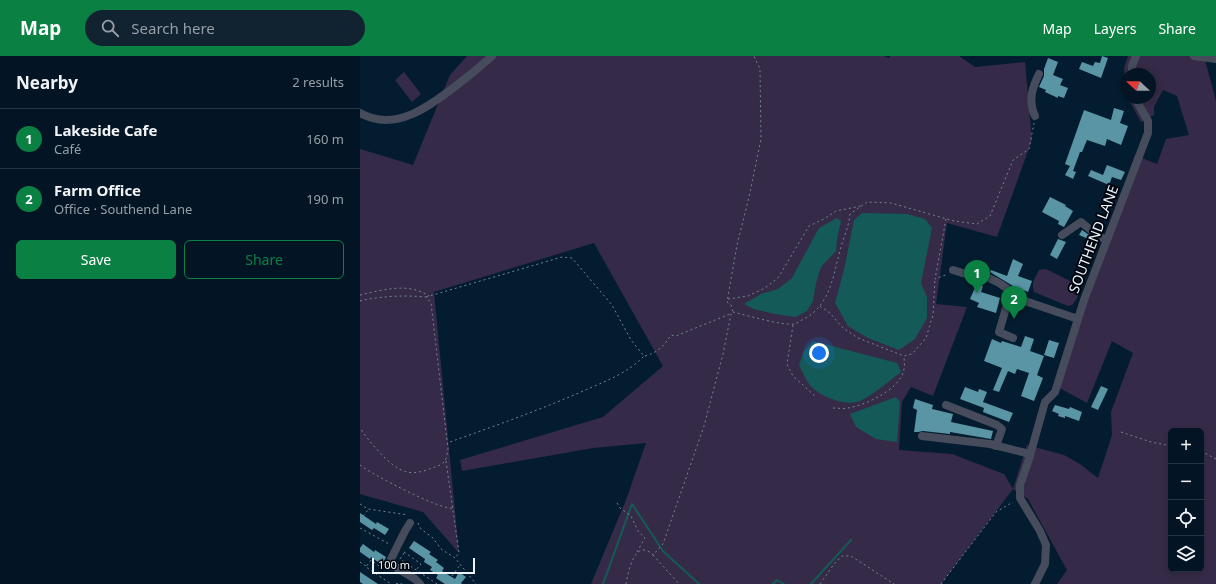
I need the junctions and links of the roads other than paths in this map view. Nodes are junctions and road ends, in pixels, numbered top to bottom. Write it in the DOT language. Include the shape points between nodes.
graph roads {
  1 [pos="492,56"];
  2 [pos="1136,56"];
  3 [pos="1194,56"];
  4 [pos="1216,59"];
  5 [pos="1132,68"];
  6 [pos="1039,74"];
  7 [pos="1138,104"];
  8 [pos="360,113"];
  9 [pos="1035,116"];
  10 [pos="1062,235"];
  11 [pos="1107,240"];
  12 [pos="953,270"];
  13 [pos="1011,292"];
  14 [pos="1078,319"];
  15 [pos="1013,338"];
  16 [pos="946,405"];
  17 [pos="922,436"];
  18 [pos="996,446"];
  19 [pos="1030,454"];
  20 [pos="413,521"];
  21 [pos="420,584"];
  22 [pos="1035,584"];
  1 -- 8 [label="street" via="438,100 407,117 391,120 374,119"];
  2 -- 5 [label="street"];
  3 -- 4 [label="street"];
  6 -- 9 [label="street" via="1031,101"];
  7 -- 11 [label="street, SOUTHEND LANE" via="1148,121 1148,133"];
  10 -- 11 [label="street" via="1080,222"];
  11 -- 14 [label="street, SOUTHEND LANE"];
  12 -- 13 [label="street" via="985,276"];
  13 -- 14 [label="street" via="1025,301"];
  13 -- 15 [label="street" via="999,332"];
  14 -- 19 [label="street, SOUTHEND LANE" via="1055,392 1045,402"];
  16 -- 18 [label="street" via="1002,429"];
  17 -- 18 [label="street"];
  18 -- 19 [label="street"];
  19 -- 22 [label="street, SOUTHEND LANE" via="1020,485 1020,498 1046,545 1045,564"];
  20 -- 21 [label="street" via="389,563"];
}
